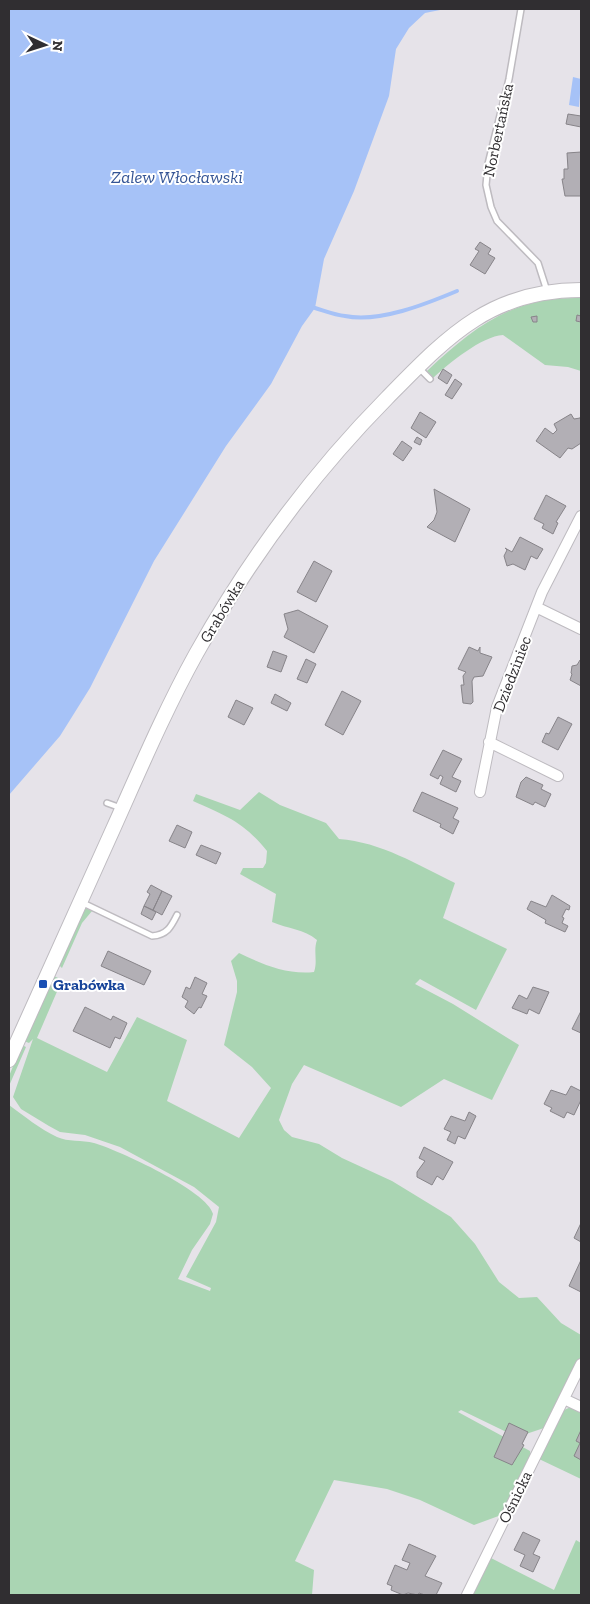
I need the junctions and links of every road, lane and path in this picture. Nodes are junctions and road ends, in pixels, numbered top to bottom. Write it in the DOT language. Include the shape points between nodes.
graph roads {
  1 [pos="521,9"];
  2 [pos="581,290"];
  3 [pos="547,291"];
  4 [pos="418,367"];
  5 [pos="430,379"];
  6 [pos="581,516"];
  7 [pos="538,608"];
  8 [pos="581,630"];
  9 [pos="489,742"];
  10 [pos="558,776"];
  11 [pos="480,792"];
  12 [pos="107,803"];
  13 [pos="122,809"];
  14 [pos="80,902"];
  15 [pos="177,915"];
  16 [pos="9,1060"];
  17 [pos="581,1364"];
  18 [pos="564,1399"];
  19 [pos="581,1407"];
  20 [pos="467,1595"];
  1 -- 3 [label="lane, Norbertańska" via="486,185 497,221 538,262"];
  2 -- 3 [label="street, Grabówka"];
  3 -- 4 [label="street, Grabówka" via="506,302 480,315"];
  4 -- 5 [label="lane"];
  4 -- 13 [label="street, Grabówka" via="347,440 259,552 196,655"];
  6 -- 7 [label="street, Dziedziniec" via="542,592"];
  7 -- 8 [label="street"];
  7 -- 9 [label="street, Dziedziniec" via="497,708"];
  9 -- 10 [label="street"];
  9 -- 11 [label="street, Dziedziniec"];
  12 -- 13 [label="lane"];
  13 -- 14 [label="street, Grabówka"];
  14 -- 15 [label="lane" via="152,936 167,932"];
  14 -- 16 [label="street, Grabówka"];
  17 -- 18 [label="street, Ośnicka"];
  18 -- 19 [label="street"];
  18 -- 20 [label="street, Ośnicka"];
}
